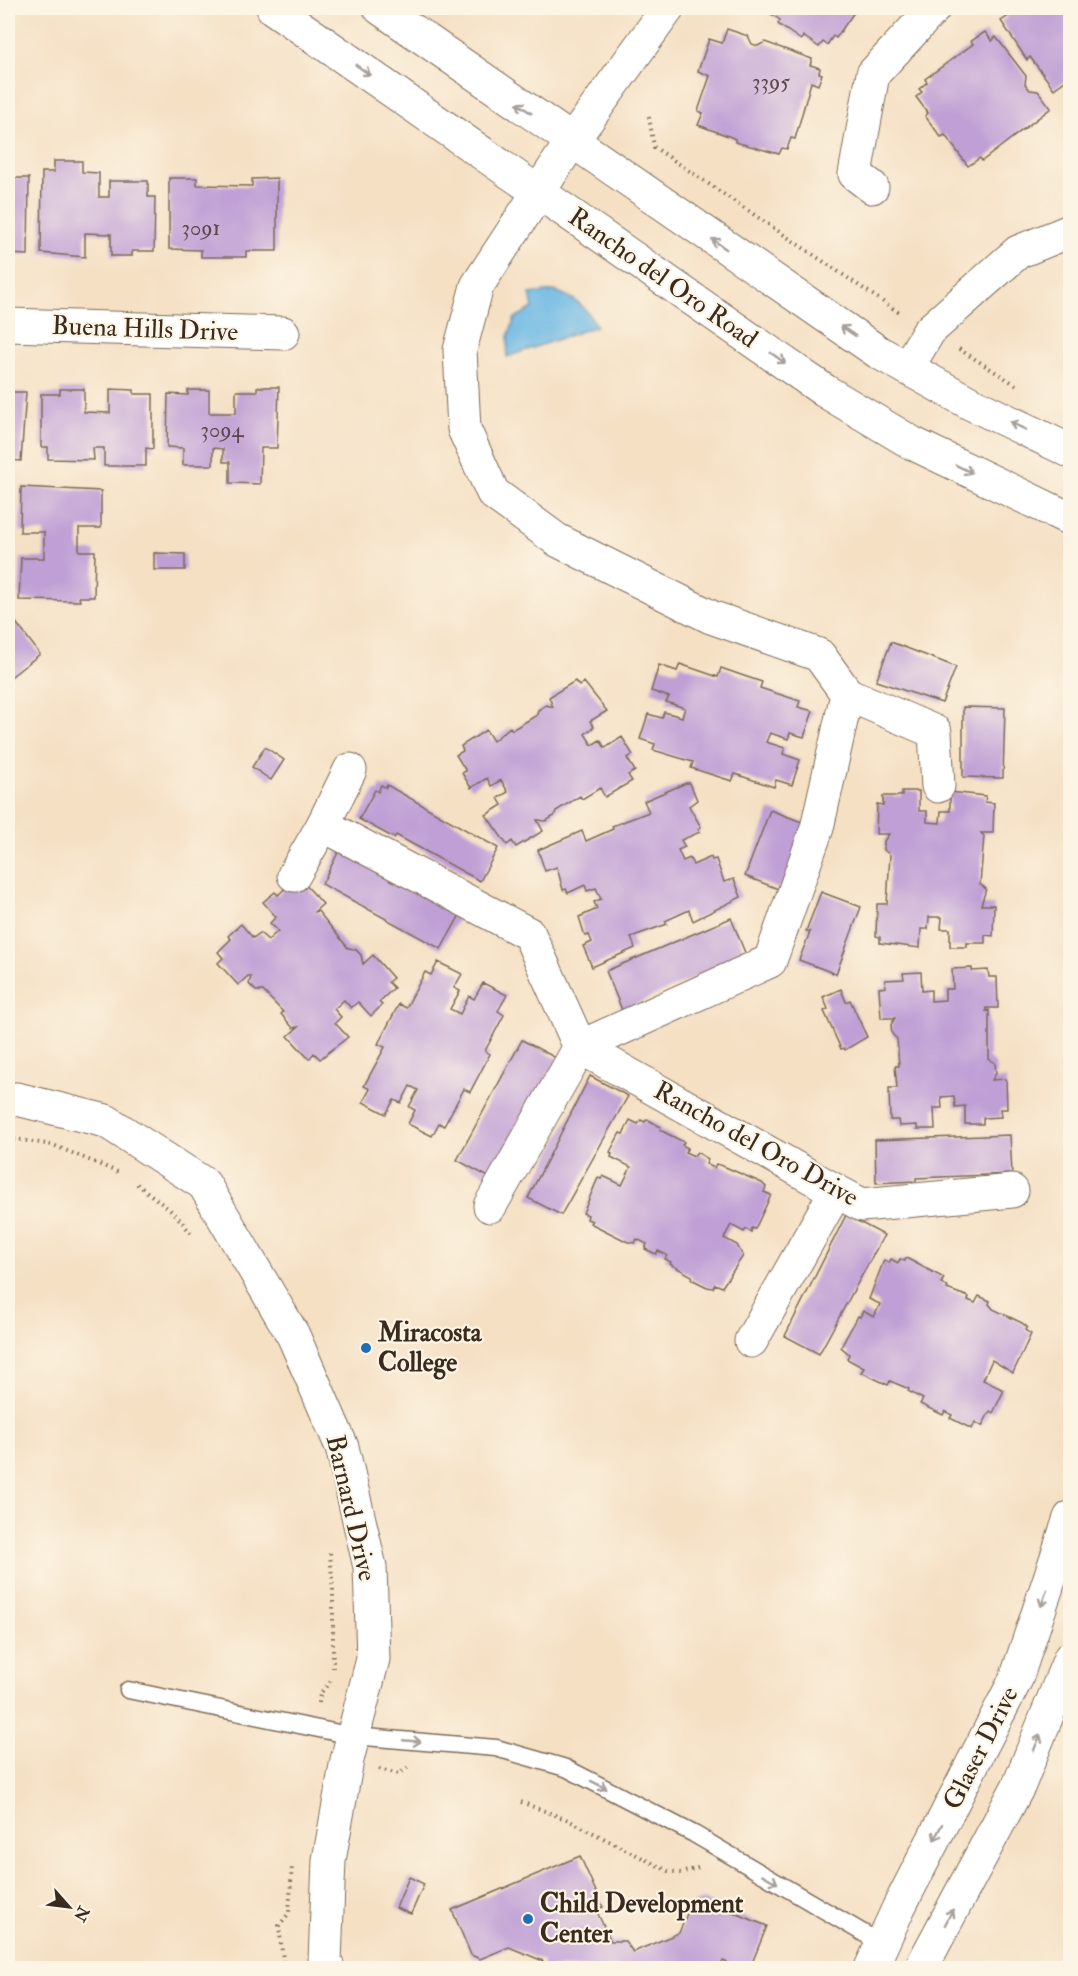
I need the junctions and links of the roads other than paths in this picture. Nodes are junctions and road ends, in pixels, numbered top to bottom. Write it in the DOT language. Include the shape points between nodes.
graph roads {
  1 [pos="273,8"];
  2 [pos="380,8"];
  3 [pos="668,8"];
  4 [pos="934,8"];
  5 [pos="572,141"];
  6 [pos="872,187"];
  7 [pos="541,192"];
  8 [pos="1071,231"];
  9 [pos="8,326"];
  10 [pos="283,333"];
  11 [pos="907,368"];
  12 [pos="1071,451"];
  13 [pos="1071,519"];
  14 [pos="847,694"];
  15 [pos="350,770"];
  16 [pos="938,786"];
  17 [pos="323,825"];
  18 [pos="294,874"];
  19 [pos="580,1047"];
  20 [pos="8,1100"];
  21 [pos="836,1191"];
  22 [pos="1012,1191"];
  23 [pos="490,1206"];
  24 [pos="751,1341"];
  25 [pos="1071,1518"];
  26 [pos="1071,1658"];
  27 [pos="128,1690"];
  28 [pos="353,1736"];
  29 [pos="876,1956"];
  30 [pos="328,1968"];
  31 [pos="921,1968"];
  1 -- 7 [label="street, Rancho del Oro Road, one-way"];
  5 -- 2 [label="street, one-way"];
  3 -- 5 [label="street"];
  4 -- 6 [label="street" via="873,74 855,174"];
  5 -- 7 [label="street"];
  11 -- 5 [label="street, one-way" via="768,278"];
  7 -- 13 [label="street, Rancho del Oro Road, one-way" via="825,391 912,443"];
  7 -- 14 [label="street" via="477,286 460,350 464,429 493,493 557,540 701,612 819,655"];
  8 -- 11 [label="street" via="1018,252 928,331"];
  9 -- 10 [label="street, Buena Hills Drive"];
  12 -- 11 [label="street, one-way"];
  14 -- 16 [label="street" via="935,732"];
  14 -- 19 [label="street" via="817,828 770,961"];
  15 -- 17 [label="street"];
  17 -- 18 [label="street"];
  17 -- 19 [label="street" via="528,934"];
  19 -- 21 [label="street, Rancho del Oro Drive"];
  19 -- 23 [label="street"];
  20 -- 28 [label="street, Barnard Drive" via="106,1121 204,1184 293,1335 342,1447 370,1567 373,1659"];
  21 -- 22 [label="street, Rancho del Oro Drive" via="862,1205"];
  21 -- 24 [label="street"];
  25 -- 29 [label="street, Glaser Drive, one-way" via="1016,1679"];
  31 -- 26 [label="street, Glaser Drive, one-way" via="1019,1785"];
  27 -- 28 [label="lane"];
  28 -- 29 [label="lane, one-way" via="496,1749 567,1768 694,1834"];
  28 -- 30 [label="street, Barnard Drive" via="329,1860"];
}
